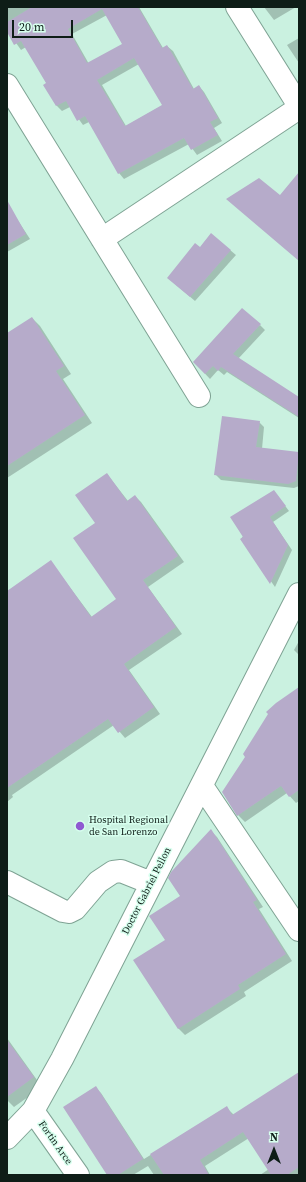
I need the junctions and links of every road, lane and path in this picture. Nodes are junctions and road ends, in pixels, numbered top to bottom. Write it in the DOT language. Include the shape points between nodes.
graph roads {
  1 [pos="237,7"];
  2 [pos="7,85"];
  3 [pos="299,107"];
  4 [pos="102,239"];
  5 [pos="199,396"];
  6 [pos="298,598"];
  7 [pos="202,786"];
  8 [pos="7,882"];
  9 [pos="151,883"];
  10 [pos="299,930"];
  11 [pos="33,1111"];
  12 [pos="7,1138"];
  13 [pos="78,1175"];
  1 -- 3 [label="street"];
  2 -- 4 [label="street"];
  3 -- 4 [label="street"];
  4 -- 5 [label="street"];
  6 -- 7 [label="street, Doctor Gabriel Pellon"];
  7 -- 9 [label="street, Doctor Gabriel Pellon"];
  7 -- 10 [label="street"];
  8 -- 9 [label="street" via="69,912 75,909 98,882 113,872 121,871"];
  9 -- 11 [label="street, Doctor Gabriel Pellon"];
  11 -- 12 [label="street, Doctor Gabriel Pellon"];
  11 -- 13 [label="street, Fortin Arce"];
}
